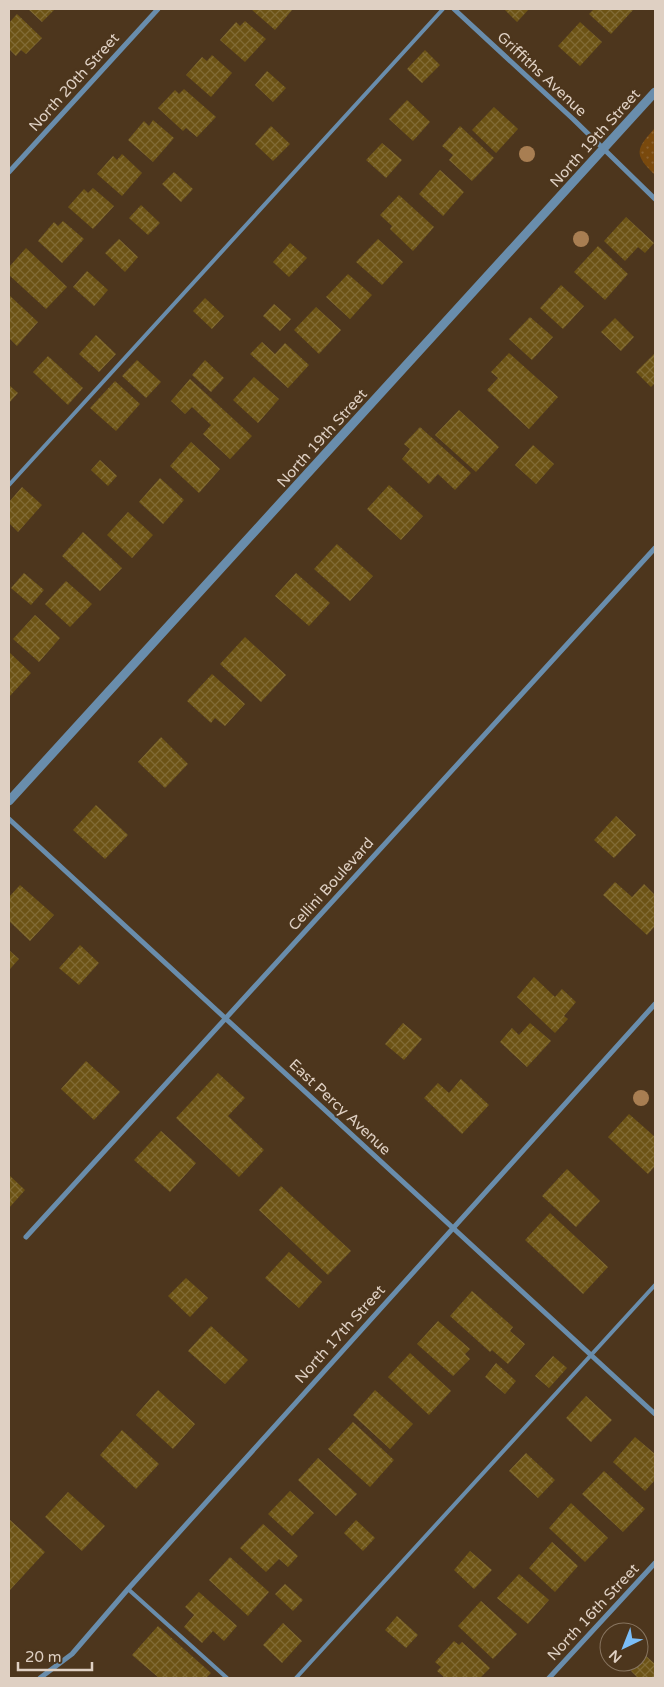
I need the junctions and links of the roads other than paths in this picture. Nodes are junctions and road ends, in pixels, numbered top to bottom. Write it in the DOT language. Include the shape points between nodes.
graph roads {
  1 [pos="158,9"];
  2 [pos="443,9"];
  3 [pos="454,9"];
  4 [pos="655,92"];
  5 [pos="603,149"];
  6 [pos="9,172"];
  7 [pos="655,199"];
  8 [pos="9,484"];
  9 [pos="655,548"];
  10 [pos="9,801"];
  11 [pos="9,819"];
  12 [pos="655,1004"];
  13 [pos="225,1018"];
  14 [pos="453,1227"];
  15 [pos="26,1238"];
  16 [pos="655,1285"];
  17 [pos="590,1355"];
  18 [pos="655,1414"];
  19 [pos="655,1563"];
  20 [pos="128,1588"];
  21 [pos="40,1678"];
  22 [pos="227,1678"];
  23 [pos="296,1678"];
  24 [pos="549,1678"];
  1 -- 6 [label="street, North 20th Street"];
  2 -- 8 [label="lane"];
  3 -- 5 [label="street, Griffiths Avenue"];
  4 -- 5 [label="street, North 19th Street"];
  5 -- 7 [label="street, Griffiths Avenue"];
  5 -- 10 [label="street, North 19th Street"];
  9 -- 13 [label="street, Cellini Boulevard"];
  11 -- 13 [label="street, East Percy Avenue"];
  12 -- 14 [label="street, North 17th Street"];
  13 -- 14 [label="street, East Percy Avenue"];
  13 -- 15 [label="street, Cellini Boulevard"];
  14 -- 17 [label="street, East Percy Avenue"];
  14 -- 20 [label="street, North 17th Street"];
  16 -- 17 [label="lane"];
  17 -- 18 [label="street, East Percy Avenue"];
  17 -- 23 [label="lane"];
  19 -- 24 [label="street, North 16th Street"];
  20 -- 21 [label="street, North 17th Street" via="72,1654"];
  20 -- 22 [label="lane"];
}
